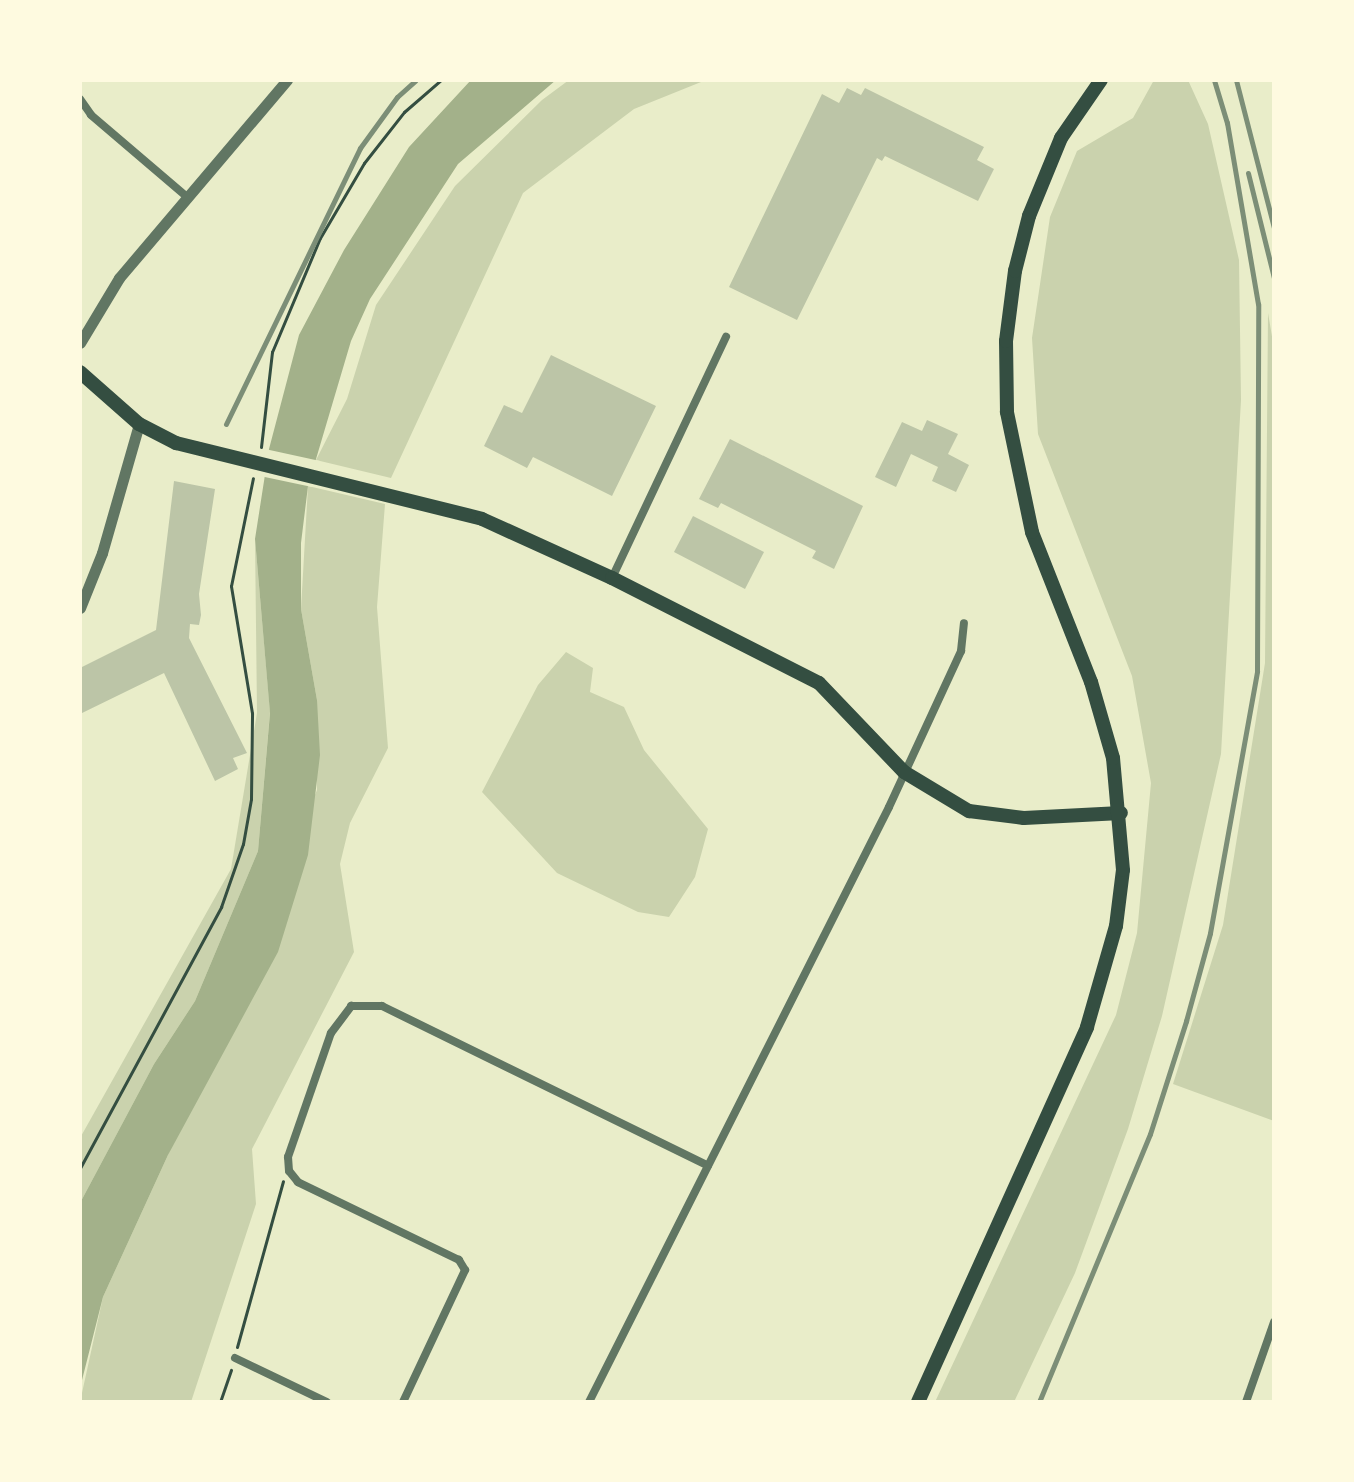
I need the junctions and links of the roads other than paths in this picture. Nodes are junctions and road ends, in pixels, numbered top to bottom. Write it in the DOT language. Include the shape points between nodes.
graph roads {
  1 [pos="287,80"];
  2 [pos="1101,80"];
  3 [pos="80,99"];
  4 [pos="187,197"];
  5 [pos="726,337"];
  6 [pos="80,343"];
  7 [pos="80,372"];
  8 [pos="139,424"];
  9 [pos="612,578"];
  10 [pos="80,608"];
  11 [pos="964,623"];
  12 [pos="904,772"];
  13 [pos="1121,813"];
  14 [pos="708,1166"];
  15 [pos="1274,1322"];
  16 [pos="235,1358"];
  17 [pos="327,1402"];
  18 [pos="403,1402"];
  19 [pos="589,1402"];
  20 [pos="918,1402"];
  21 [pos="1246,1402"];
  1 -- 4 [label="street"];
  2 -- 13 [label="main road" via="1061,138 1029,216 1013,285 1007,412 1032,532 1091,682 1113,758"];
  3 -- 4 [label="street" via="91,115"];
  4 -- 6 [label="street" via="119,278"];
  5 -- 9 [label="street"];
  7 -- 8 [label="main road"];
  8 -- 9 [label="main road" via="176,443 395,495 514,530"];
  8 -- 10 [label="street" via="110,528"];
  9 -- 12 [label="main road" via="819,683"];
  11 -- 12 [label="street" via="961,651"];
  12 -- 13 [label="main road" via="944,800 992,817"];
  12 -- 14 [label="street"];
  13 -- 20 [label="main road" via="1120,898 1099,993"];
  14 -- 18 [label="street" via="382,1006 365,1003 339,1015 288,1157 289,1171 298,1182 459,1260 465,1270 465,1281"];
  14 -- 19 [label="street"];
  15 -- 21 [label="street"];
  16 -- 17 [label="street"];
}
